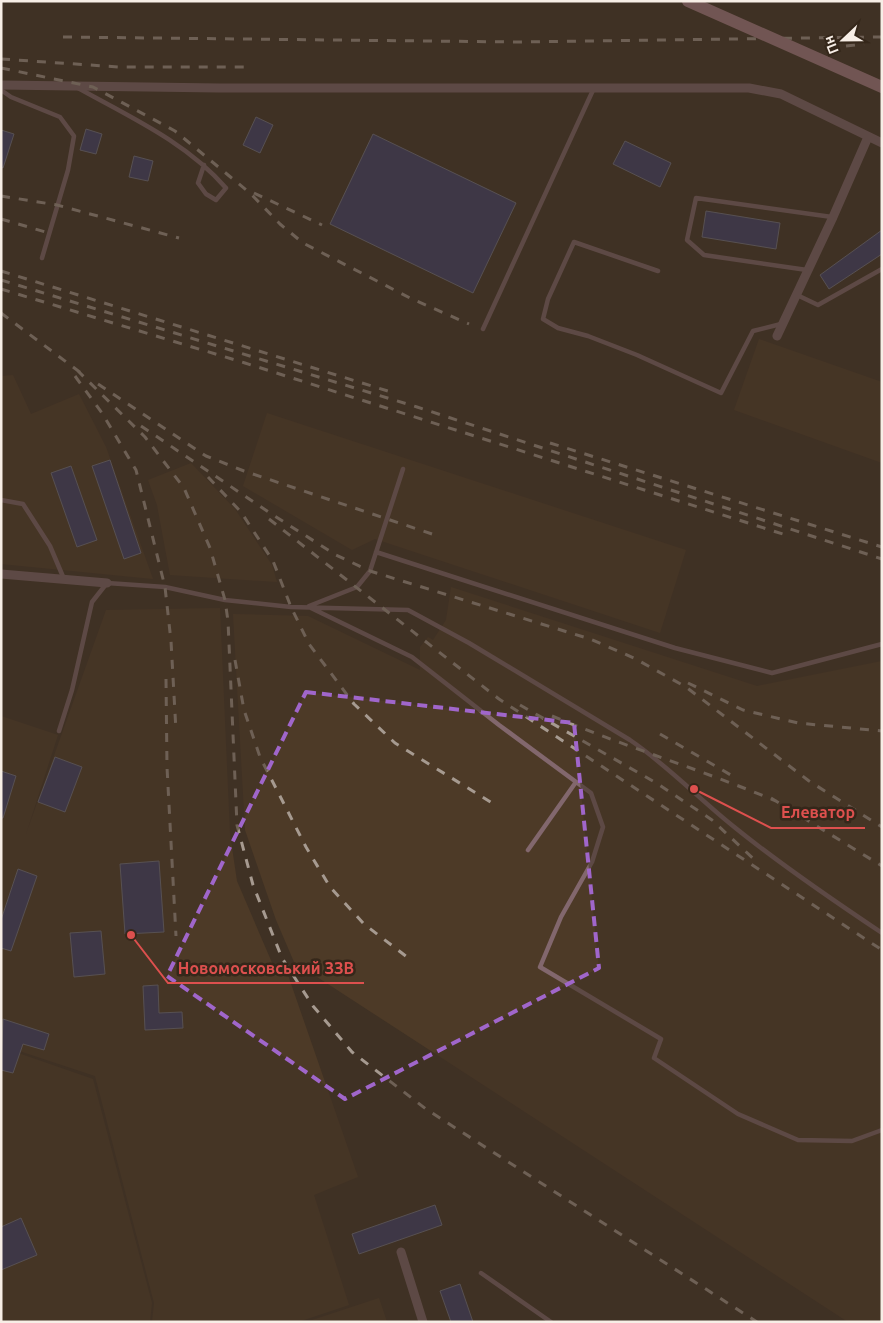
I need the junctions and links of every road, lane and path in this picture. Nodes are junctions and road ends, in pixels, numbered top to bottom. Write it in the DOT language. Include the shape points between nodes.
graph roads {
  1 [pos="688,1"];
  2 [pos="1,85"];
  3 [pos="77,87"];
  4 [pos="882,87"];
  5 [pos="594,88"];
  6 [pos="1,90"];
  7 [pos="868,137"];
  8 [pos="882,143"];
  9 [pos="204,165"];
  10 [pos="833,218"];
  11 [pos="42,258"];
  12 [pos="882,269"];
  13 [pos="808,270"];
  14 [pos="658,271"];
  15 [pos="797,295"];
  16 [pos="783,324"];
  17 [pos="483,329"];
  18 [pos="777,336"];
  19 [pos="403,469"];
  20 [pos="1,500"];
  21 [pos="376,552"];
  22 [pos="1,574"];
  23 [pos="65,580"];
  24 [pos="107,583"];
  25 [pos="308,606"];
  26 [pos="882,644"];
  27 [pos="59,731"];
  28 [pos="576,782"];
  29 [pos="528,850"];
  30 [pos="882,933"];
  31 [pos="882,1130"];
  32 [pos="401,1252"];
  33 [pos="481,1273"];
  34 [pos="423,1322"];
  35 [pos="551,1322"];
  1 -- 4 [label="main road, bridge"];
  2 -- 3 [label="street"];
  3 -- 5 [label="street"];
  3 -- 9 [label="lane" via="147,125"];
  5 -- 7 [label="street" via="749,88 781,94"];
  5 -- 17 [label="lane"];
  6 -- 11 [label="lane" via="60,117 74,136 68,170"];
  7 -- 8 [label="street"];
  7 -- 10 [label="street"];
  9 -- 9 [label="lane" via="226,188 216,200 206,194 198,183"];
  10 -- 13 [label="street"];
  10 -- 13 [label="lane" via="696,198 687,240 704,255"];
  12 -- 15 [label="lane" via="818,305"];
  13 -- 15 [label="street"];
  14 -- 16 [label="lane" via="574,242 548,299 543,319 558,328 637,354 721,393 753,331"];
  15 -- 16 [label="street"];
  16 -- 18 [label="street"];
  19 -- 21 [label="lane"];
  20 -- 23 [label="lane" via="23,504 50,546"];
  21 -- 25 [label="lane" via="370,571 357,587"];
  21 -- 26 [label="lane" via="675,648 772,673"];
  22 -- 23 [label="street"];
  23 -- 24 [label="street"];
  24 -- 25 [label="lane" via="165,586 225,600"];
  24 -- 27 [label="lane" via="92,602"];
  25 -- 28 [label="lane" via="412,657"];
  25 -- 30 [label="lane" via="408,610 469,643 644,749 732,825 804,881"];
  28 -- 29 [label="lane"];
  28 -- 31 [label="lane" via="591,793 603,827 592,862 561,916 540,968 661,1039 654,1058 738,1114 798,1140 852,1141"];
  32 -- 34 [label="street"];
  33 -- 35 [label="lane"];
}
